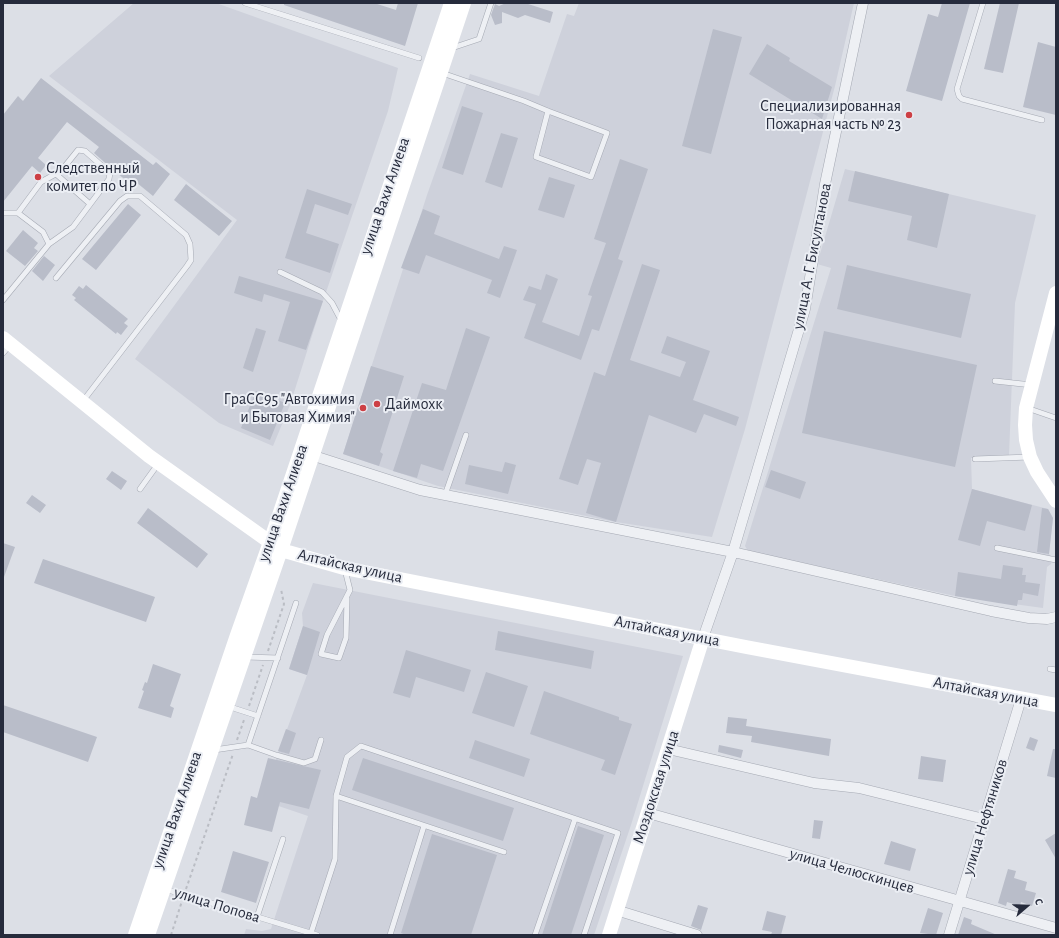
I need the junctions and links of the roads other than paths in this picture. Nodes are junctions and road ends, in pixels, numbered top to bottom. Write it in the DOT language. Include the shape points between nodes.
graph roads {
  1 [pos="245,3"];
  2 [pos="451,3"];
  3 [pos="464,3"];
  4 [pos="491,3"];
  5 [pos="864,3"];
  6 [pos="983,3"];
  7 [pos="259,5"];
  8 [pos="449,48"];
  9 [pos="419,58"];
  10 [pos="441,73"];
  11 [pos="548,111"];
  12 [pos="1042,120"];
  13 [pos="56,174"];
  14 [pos="90,204"];
  15 [pos="3,213"];
  16 [pos="18,213"];
  17 [pos="49,244"];
  18 [pos="280,272"];
  19 [pos="56,278"];
  20 [pos="1056,293"];
  21 [pos="3,300"];
  22 [pos="343,323"];
  23 [pos="5,345"];
  24 [pos="995,381"];
  25 [pos="1032,386"];
  26 [pos="81,403"];
  27 [pos="1026,408"];
  28 [pos="1056,418"];
  29 [pos="466,435"];
  30 [pos="311,455"];
  31 [pos="1030,457"];
  32 [pos="975,459"];
  33 [pos="159,463"];
  34 [pos="140,489"];
  35 [pos="445,495"];
  36 [pos="1056,501"];
  37 [pos="275,546"];
  38 [pos="997,548"];
  39 [pos="733,552"];
  40 [pos="1056,560"];
  41 [pos="344,568"];
  42 [pos="347,598"];
  43 [pos="296,603"];
  44 [pos="1056,617"];
  45 [pos="703,638"];
  46 [pos="243,657"];
  47 [pos="278,658"];
  48 [pos="1050,669"];
  49 [pos="1056,670"];
  50 [pos="1020,699"];
  51 [pos="1056,705"];
  52 [pos="226,706"];
  53 [pos="258,716"];
  54 [pos="321,740"];
  55 [pos="248,745"];
  56 [pos="668,749"];
  57 [pos="211,750"];
  58 [pos="336,796"];
  59 [pos="648,813"];
  60 [pos="575,819"];
  61 [pos="984,819"];
  62 [pos="424,826"];
  63 [pos="283,839"];
  64 [pos="504,852"];
  65 [pos="164,889"];
  66 [pos="959,901"];
  67 [pos="616,910"];
  68 [pos="256,917"];
  69 [pos="1056,928"];
  70 [pos="314,934"];
  71 [pos="135,935"];
  72 [pos="148,935"];
  73 [pos="390,935"];
  74 [pos="536,935"];
  75 [pos="584,935"];
  76 [pos="609,935"];
  77 [pos="697,935"];
  78 [pos="950,935"];
  1 -- 7 [label="lane"];
  2 -- 22 [label="main road, улица Вахи Алиева"];
  3 -- 8 [label="main road, улица Вахи Алиева"];
  4 -- 8 [label="lane" via="479,39"];
  5 -- 39 [label="street, улица А. Г. Бисултанова" via="825,184 805,309"];
  6 -- 12 [label="lane" via="957,89 959,96 962,99"];
  7 -- 9 [label="lane"];
  8 -- 10 [label="main road, улица Вахи Алиева"];
  10 -- 11 [label="lane"];
  10 -- 30 [label="main road, улица Вахи Алиева"];
  11 -- 11 [label="lane" via="607,133 592,177 536,157"];
  13 -- 14 [label="lane"];
  13 -- 14 [label="lane" via="78,150 85,151 110,175"];
  13 -- 16 [label="lane" via="41,182"];
  14 -- 17 [label="lane" via="73,226"];
  15 -- 16 [label="lane"];
  16 -- 17 [label="lane" via="43,232"];
  17 -- 21 [label="lane"];
  18 -- 22 [label="lane" via="322,292"];
  19 -- 26 [label="lane" via="120,200 127,196 140,196 186,235 190,244 191,260 188,266"];
  20 -- 25 [label="main road"];
  22 -- 37 [label="main road, улица Вахи Алиева"];
  23 -- 26 [label="main road, Алтайская улица"];
  24 -- 25 [label="lane"];
  25 -- 27 [label="main road"];
  26 -- 33 [label="main road, Алтайская улица"];
  27 -- 28 [label="lane"];
  27 -- 31 [label="main road" via="1026,440"];
  29 -- 35 [label="lane"];
  30 -- 35 [label="street" via="420,490"];
  30 -- 37 [label="main road, улица Вахи Алиева"];
  31 -- 32 [label="lane"];
  31 -- 36 [label="main road"];
  33 -- 34 [label="lane"];
  33 -- 37 [label="main road, Алтайская улица"];
  35 -- 39 [label="street"];
  37 -- 41 [label="main road, Алтайская улица"];
  37 -- 46 [label="main road, улица Вахи Алиева"];
  37 -- 71 [label="main road, улица Вахи Алиева" via="237,635"];
  38 -- 40 [label="lane"];
  39 -- 44 [label="street" via="991,611 1029,618"];
  39 -- 45 [label="street, улица А. Г. Бисултанова"];
  41 -- 42 [label="lane" via="350,590"];
  41 -- 45 [label="main road, Алтайская улица"];
  42 -- 42 [label="lane" via="346,638 339,658 321,654 327,635"];
  43 -- 47 [label="lane"];
  45 -- 50 [label="main road, Алтайская улица"];
  45 -- 56 [label="main road, Моздокская улица"];
  46 -- 47 [label="lane"];
  46 -- 52 [label="main road, улица Вахи Алиева"];
  47 -- 53 [label="lane"];
  48 -- 49 [label="lane"];
  50 -- 51 [label="main road, Алтайская улица"];
  50 -- 61 [label="street, улица Нефтяников"];
  52 -- 53 [label="lane"];
  52 -- 57 [label="main road, улица Вахи Алиева"];
  53 -- 55 [label="lane"];
  54 -- 55 [label="lane" via="315,759 304,763"];
  55 -- 57 [label="lane"];
  56 -- 59 [label="main road, Моздокская улица"];
  56 -- 61 [label="street" via="814,783 859,788"];
  57 -- 65 [label="main road, улица Вахи Алиева"];
  58 -- 60 [label="lane" via="347,757 360,746"];
  58 -- 62 [label="lane"];
  58 -- 70 [label="lane" via="335,859"];
  59 -- 66 [label="street, улица Челюскинцев"];
  59 -- 67 [label="main road, Моздокская улица"];
  60 -- 74 [label="lane"];
  60 -- 75 [label="lane" via="618,833"];
  61 -- 66 [label="street, улица Нефтяников"];
  62 -- 64 [label="lane"];
  62 -- 73 [label="lane"];
  63 -- 68 [label="lane"];
  65 -- 68 [label="lane, улица Попова"];
  65 -- 72 [label="main road, улица Вахи Алиева"];
  66 -- 69 [label="street, улица Челюскинцев"];
  66 -- 78 [label="street, улица Нефтяников"];
  67 -- 76 [label="main road, Моздокская улица"];
  67 -- 77 [label="street"];
  68 -- 70 [label="lane, улица Попова"];
}
